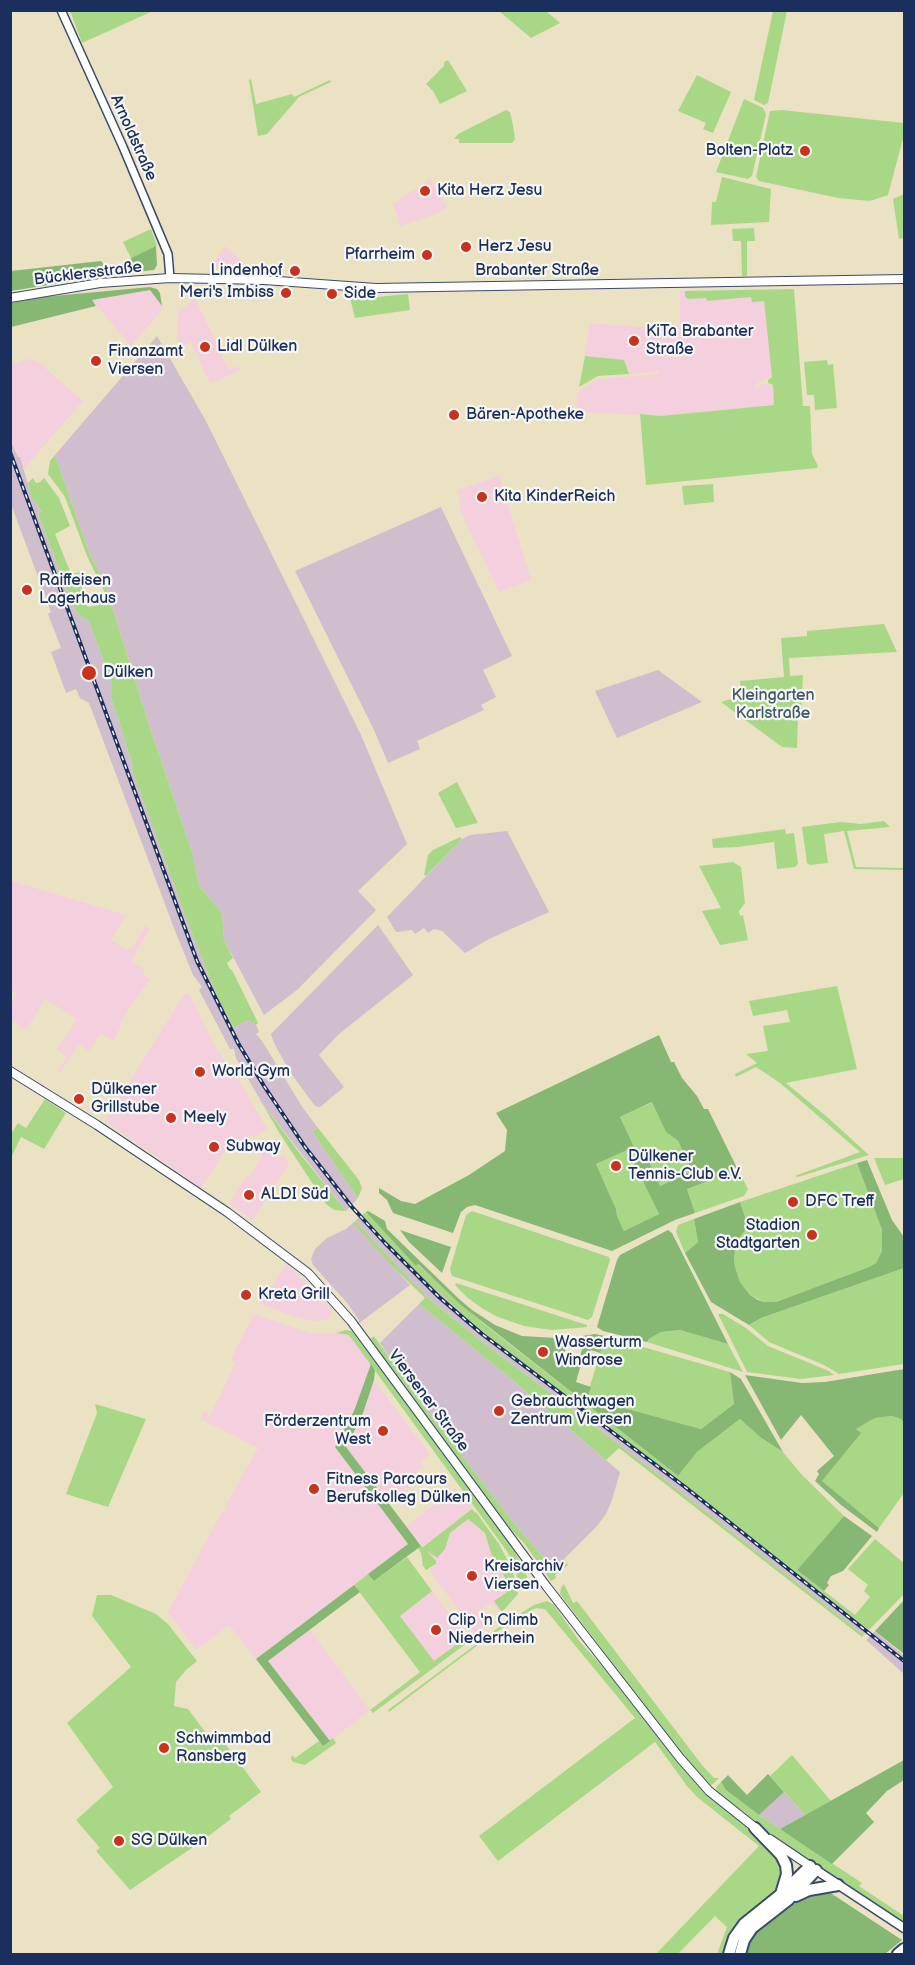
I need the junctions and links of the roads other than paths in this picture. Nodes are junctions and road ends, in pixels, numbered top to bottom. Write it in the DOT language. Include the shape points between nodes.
graph roads {
  1 [pos="61,10"];
  2 [pos="170,278"];
  3 [pos="904,279"];
  4 [pos="10,298"];
  5 [pos="10,1071"];
  6 [pos="755,1828"];
  7 [pos="813,1868"];
  8 [pos="838,1885"];
  9 [pos="784,1898"];
  10 [pos="904,1928"];
  11 [pos="904,1949"];
  12 [pos="729,1954"];
  13 [pos="740,1954"];
  14 [pos="898,1954"];
  1 -- 2 [label="street, Arnoldstraße" via="168,254"];
  2 -- 3 [label="main road, Brabanter Straße" via="376,288"];
  2 -- 4 [label="main road, Bücklersstraße" via="100,283"];
  5 -- 6 [label="main road, Viersener Straße" via="232,1215 308,1273 351,1321 680,1758 709,1791"];
  6 -- 7 [label="main road, Viersener Straße"];
  6 -- 9 [label="highway" via="786,1865"];
  7 -- 8 [label="main road"];
  7 -- 9 [label="highway"];
  8 -- 9 [label="highway"];
  8 -- 10 [label="main road"];
  9 -- 12 [label="highway" via="744,1924"];
  9 -- 13 [label="highway" via="752,1928"];
  11 -- 14 [label="highway"];
}
